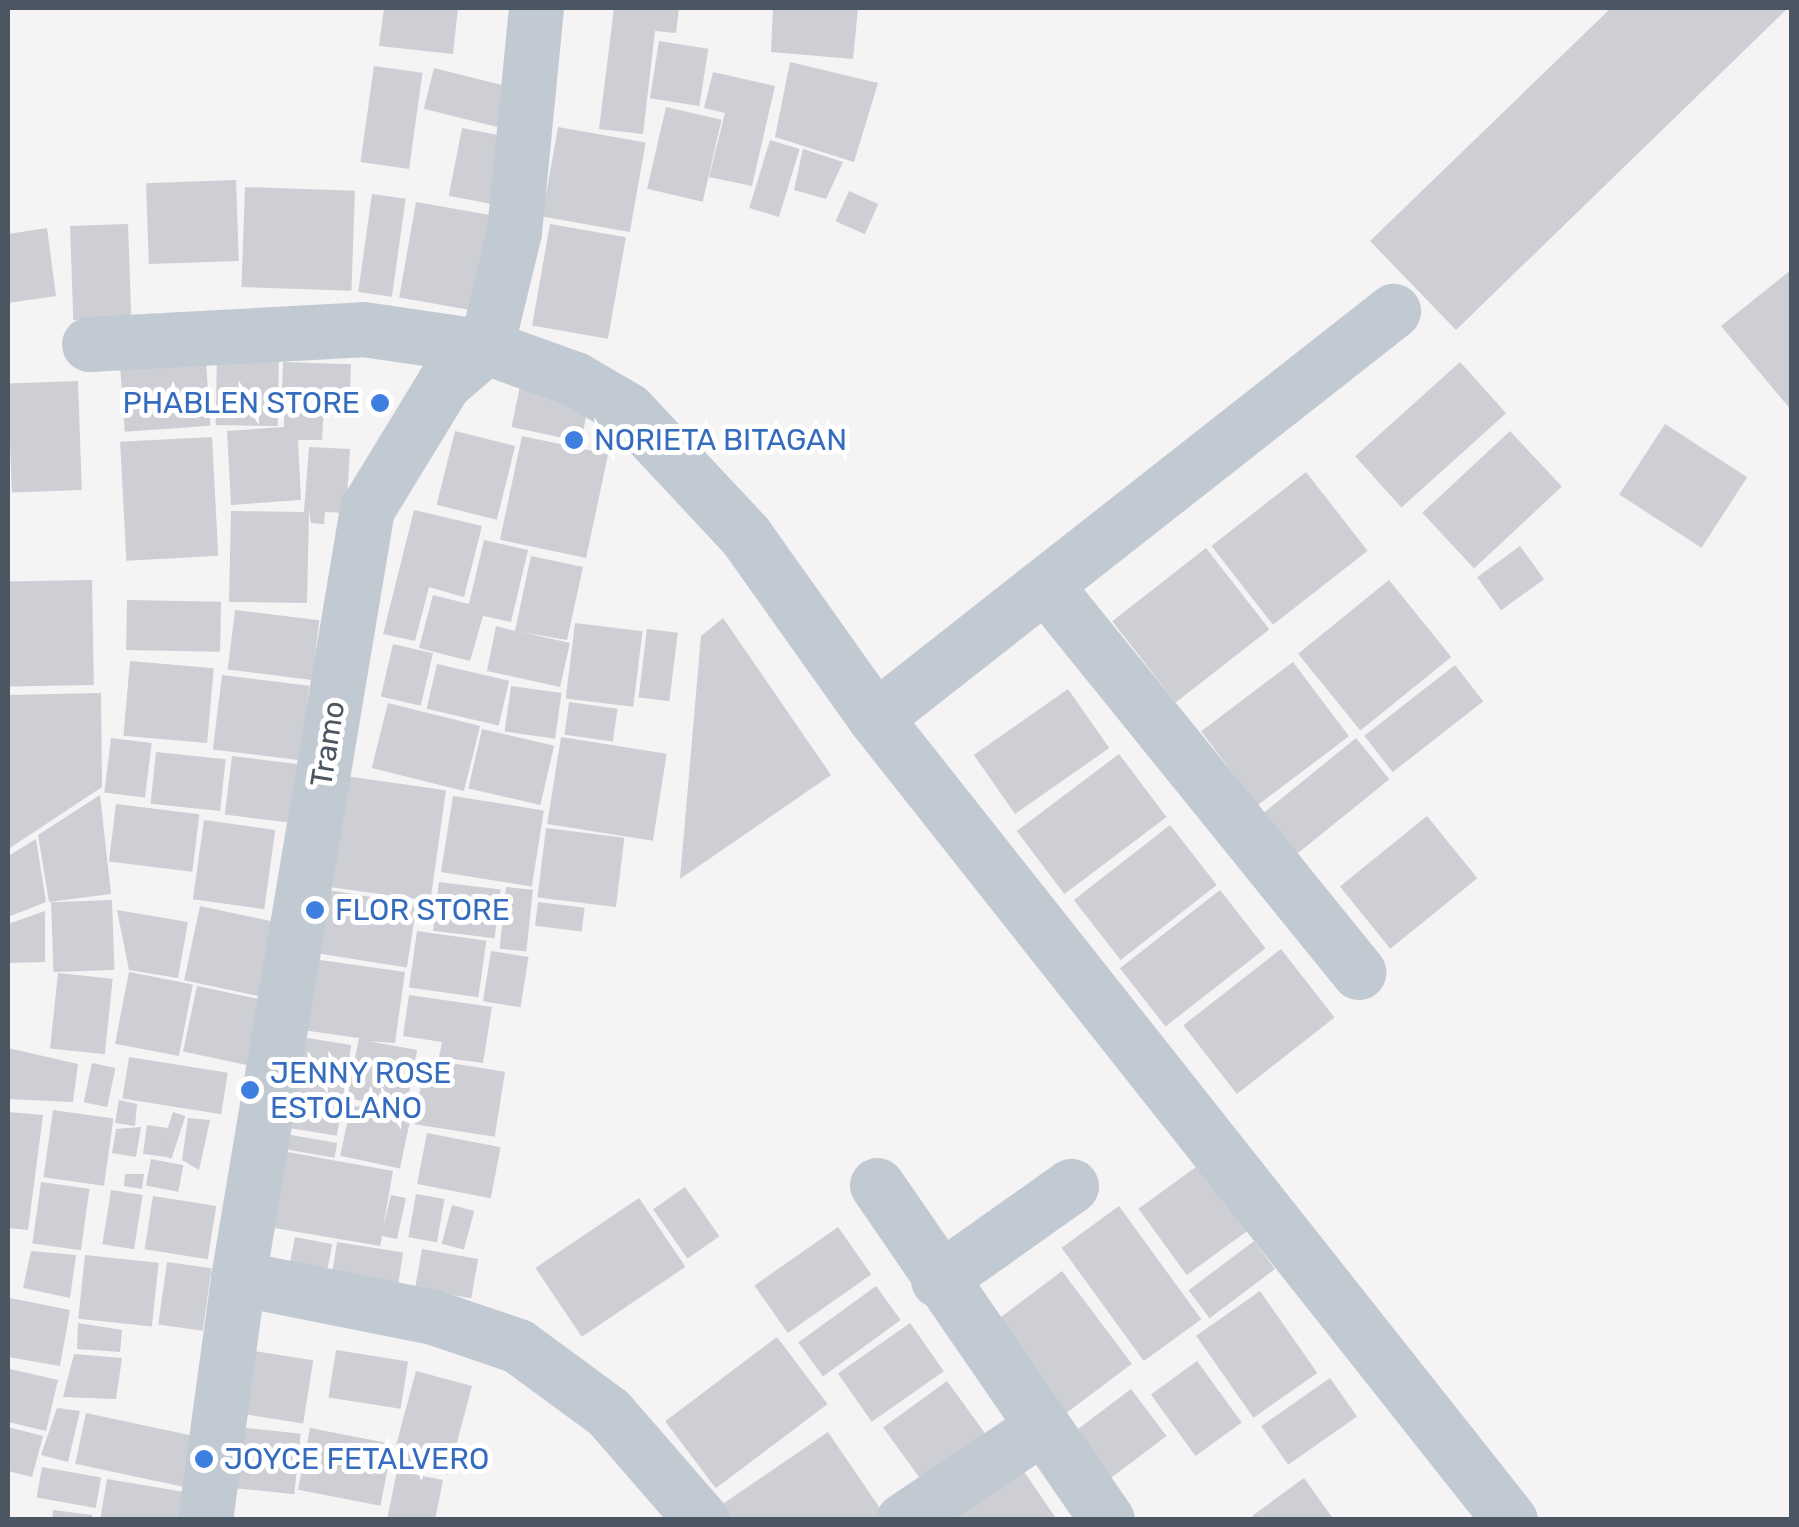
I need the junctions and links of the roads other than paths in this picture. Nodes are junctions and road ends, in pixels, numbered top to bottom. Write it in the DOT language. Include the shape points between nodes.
graph roads {
  1 [pos="536,8"];
  2 [pos="1393,311"];
  3 [pos="89,344"];
  4 [pos="486,347"];
  5 [pos="1046,585"];
  6 [pos="875,718"];
  7 [pos="1358,972"];
  8 [pos="876,1185"];
  9 [pos="1071,1186"];
  10 [pos="238,1278"];
  11 [pos="938,1280"];
  12 [pos="1042,1427"];
  13 [pos="205,1520"];
  14 [pos="702,1520"];
  15 [pos="903,1520"];
  16 [pos="1107,1520"];
  17 [pos="1510,1520"];
  1 -- 4 [label="street" via="514,232"];
  2 -- 5 [label="street"];
  3 -- 4 [label="street" via="363,329"];
  4 -- 6 [label="street" via="575,380 658,435 745,535"];
  4 -- 10 [label="street, Tramo" via="444,383 366,509"];
  5 -- 6 [label="street"];
  5 -- 7 [label="street"];
  6 -- 17 [label="street"];
  8 -- 11 [label="street"];
  9 -- 11 [label="street"];
  10 -- 13 [label="street, Tramo"];
  10 -- 14 [label="street" via="448,1320 518,1346 608,1412"];
  11 -- 12 [label="street"];
  12 -- 15 [label="street"];
  12 -- 16 [label="street"];
}
